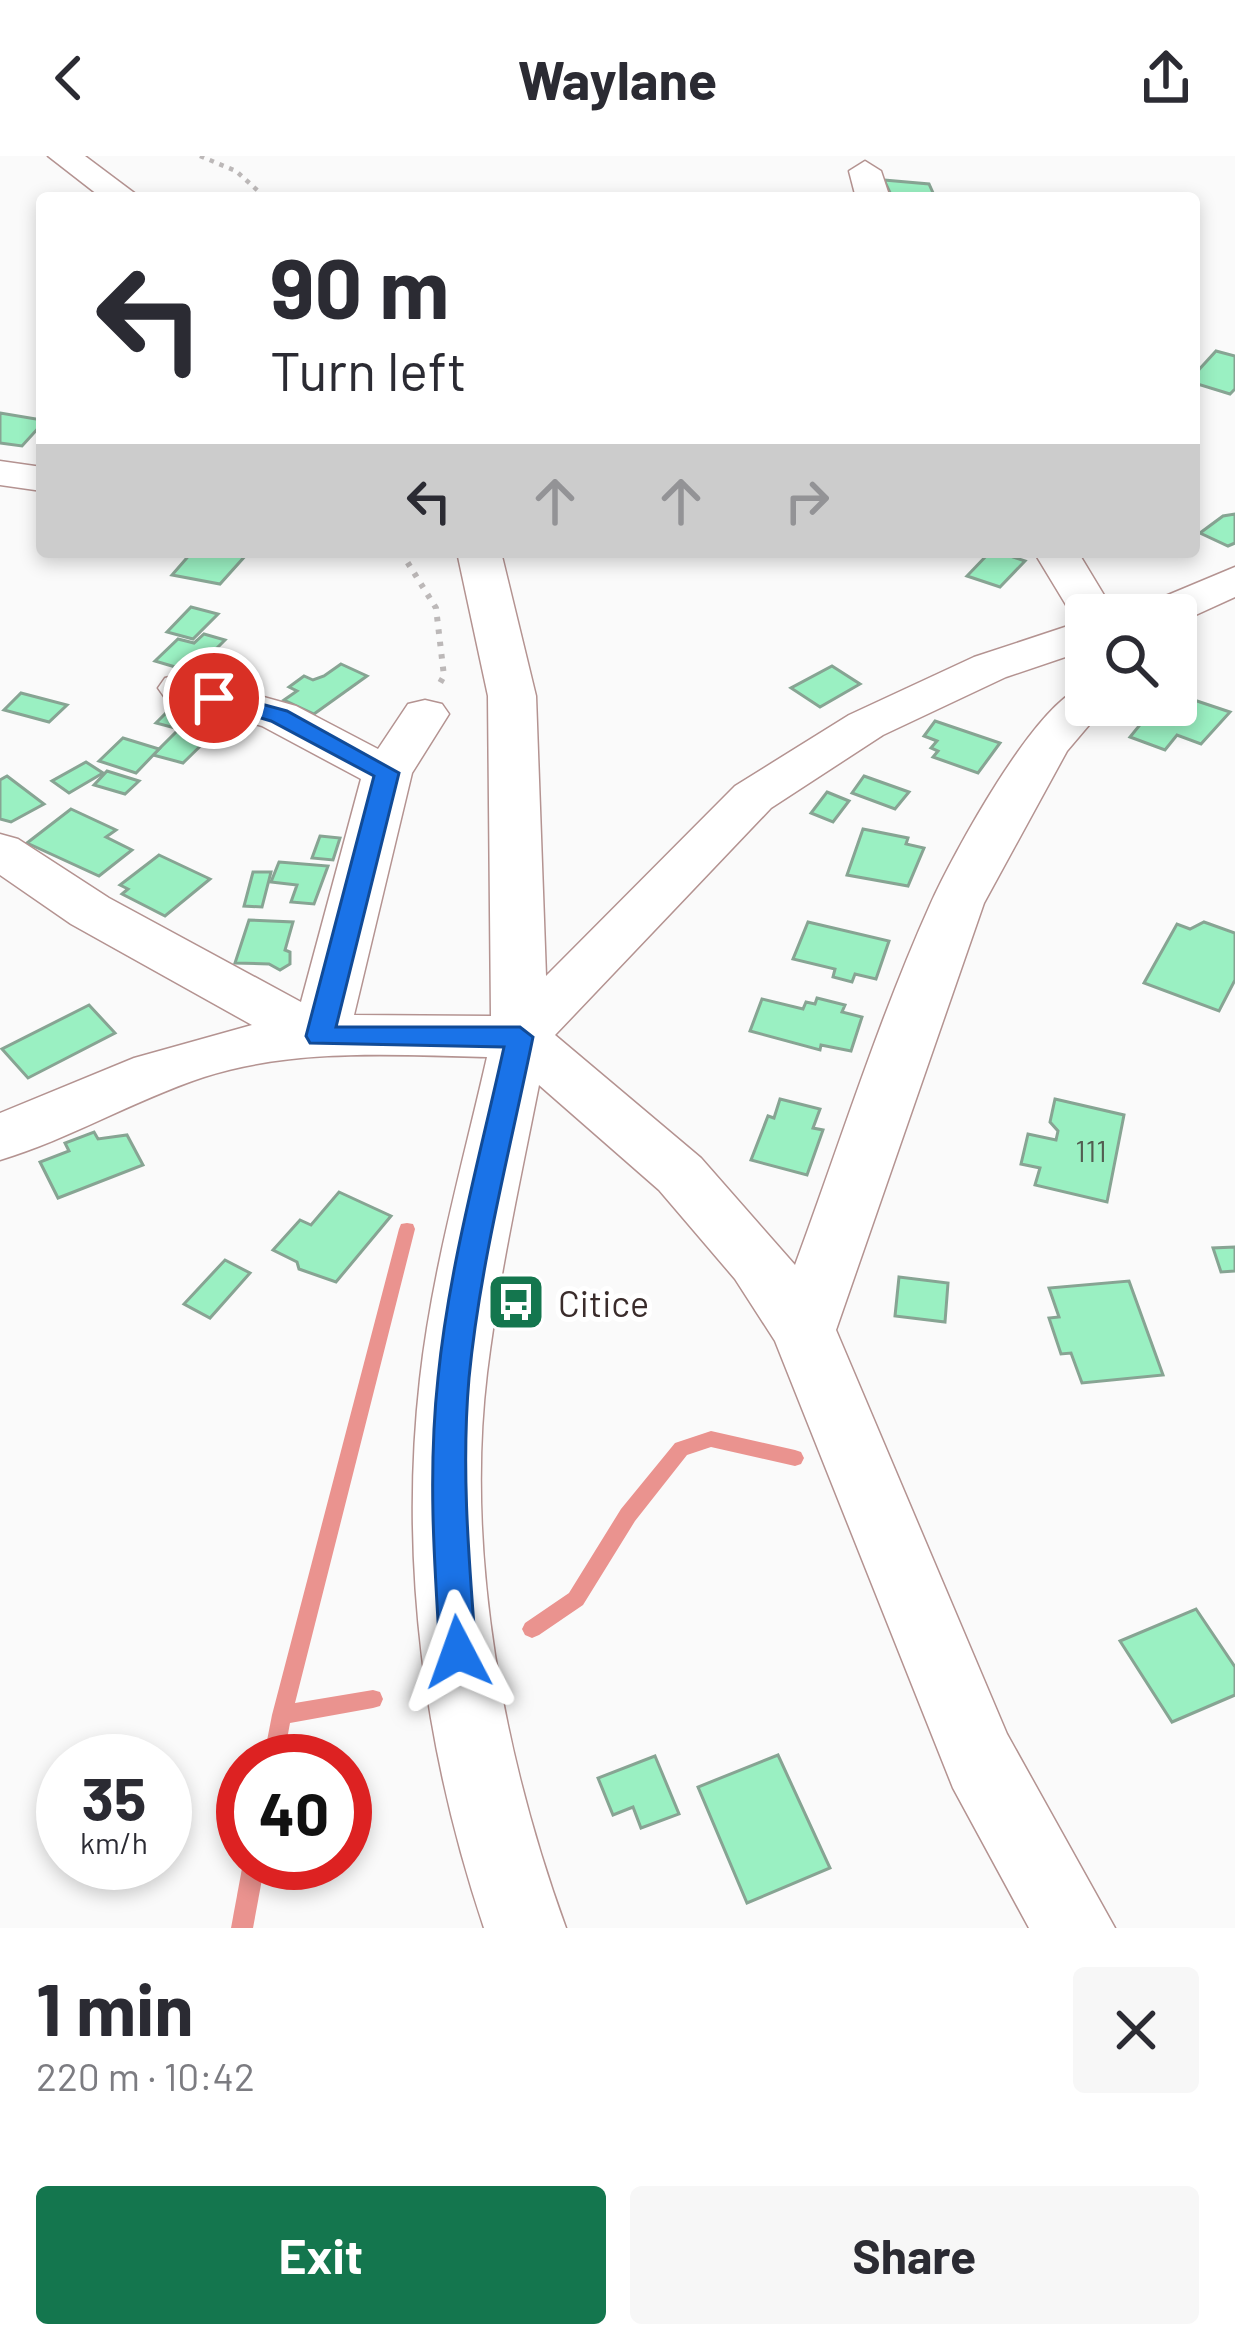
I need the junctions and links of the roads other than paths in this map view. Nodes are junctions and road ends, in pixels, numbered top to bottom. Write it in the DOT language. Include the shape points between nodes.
graph roads {
  1 [pos="64,156"];
  2 [pos="115,192"];
  3 [pos="0,472"];
  4 [pos="36,478"];
  5 [pos="480,558"];
  6 [pos="1060,558"];
  7 [pos="1235,580"];
  8 [pos="1081,594"];
  9 [pos="1197,598"];
  10 [pos="1065,642"];
  11 [pos="990,667"];
  12 [pos="182,688"];
  13 [pos="1065,694"];
  14 [pos="425,714"];
  15 [pos="1065,723"];
  16 [pos="387,773"];
  17 [pos="0,851"];
  18 [pos="320,1036"];
  19 [pos="520,1037"];
  20 [pos="0,1138"];
  21 [pos="802,1330"];
  22 [pos="525,1928"];
  23 [pos="1074,1928"];
  1 -- 2 [label="street"];
  3 -- 4 [label="street"];
  5 -- 19 [label="street" via="512,697"];
  6 -- 8 [label="street"];
  7 -- 9 [label="street"];
  10 -- 11 [label="street"];
  11 -- 13 [label="street"];
  11 -- 19 [label="street" via="866,725 753,797"];
  12 -- 16 [label="street" via="279,716"];
  14 -- 16 [label="street"];
  15 -- 21 [label="street" via="957,903"];
  16 -- 18 [label="street"];
  17 -- 18 [label="street" via="90,911"];
  18 -- 19 [label="street"];
  18 -- 20 [label="street" via="196,1059"];
  19 -- 21 [label="street" via="680,1174 758,1261"];
  19 -- 22 [label="street" via="457,1355 447,1496 460,1685"];
  21 -- 23 [label="street" via="980,1761"];
}
